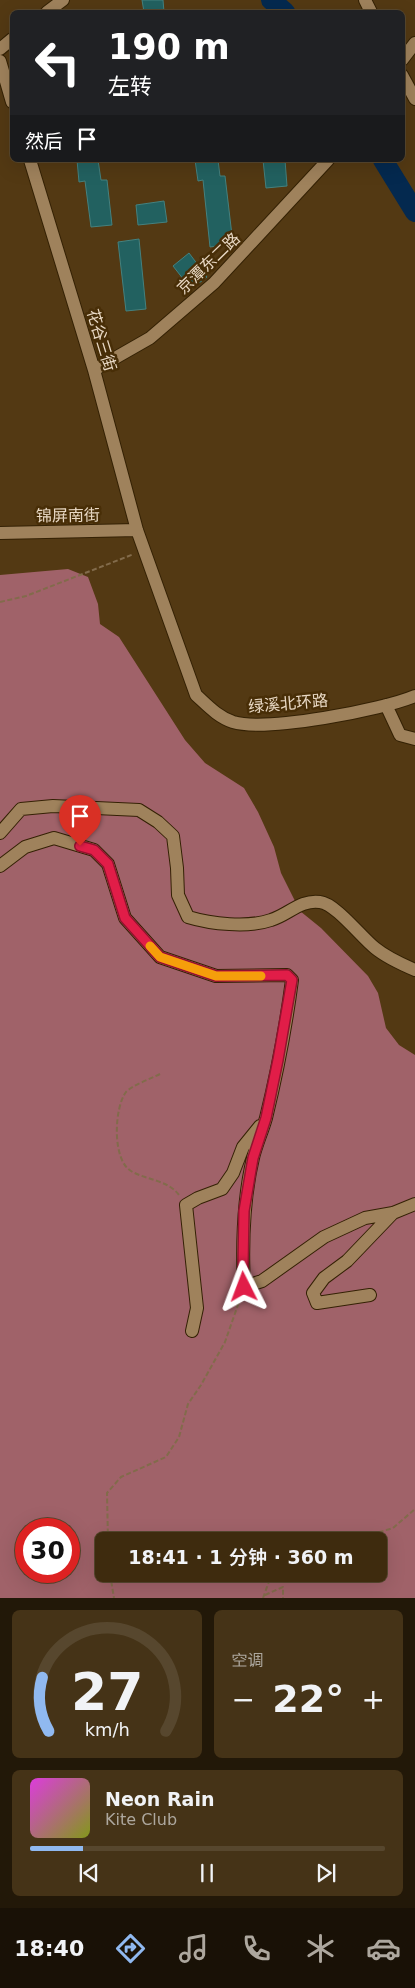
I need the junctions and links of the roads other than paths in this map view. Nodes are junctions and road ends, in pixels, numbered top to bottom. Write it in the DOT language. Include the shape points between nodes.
graph roads {
  1 [pos="63,0"];
  2 [pos="50,10"];
  3 [pos="10,41"];
  4 [pos="415,43"];
  5 [pos="0,49"];
  6 [pos="405,56"];
  7 [pos="0,61"];
  8 [pos="405,81"];
  9 [pos="10,95"];
  10 [pos="415,99"];
  11 [pos="31,162"];
  12 [pos="326,162"];
  13 [pos="94,370"];
  14 [pos="137,530"];
  15 [pos="0,533"];
  16 [pos="415,696"];
  17 [pos="386,705"];
  18 [pos="415,739"];
  19 [pos="0,833"];
  20 [pos="0,866"];
  21 [pos="415,970"];
  22 [pos="266,1118"];
  23 [pos="415,1204"];
  24 [pos="393,1213"];
  25 [pos="370,1295"];
  26 [pos="192,1330"];
  1 -- 2 [label="street"];
  3 -- 5 [label="street"];
  4 -- 6 [label="street"];
  7 -- 9 [label="street"];
  8 -- 10 [label="street"];
  11 -- 13 [label="street, 花谷三街"];
  12 -- 13 [label="street, 京潭东二路" via="214,283 150,338"];
  13 -- 14 [label="street, 花谷三街"];
  14 -- 15 [label="street, 锦屏南街"];
  14 -- 17 [label="street, 绿溪北环路" via="196,695 214,712 250,725 291,722"];
  16 -- 17 [label="street, 绿溪北环路"];
  17 -- 18 [label="street" via="400,735"];
  19 -- 21 [label="street" via="21,809 53,806 139,810 173,836 178,895 188,918 222,924 270,921 293,907 319,901 334,907 377,950"];
  20 -- 22 [label="street" via="25,847 54,838 94,850 108,864 125,918 160,957 216,976 287,975 292,980 289,1002"];
  22 -- 24 [label="street" via="253,1158 244,1211 244,1287 262,1281 324,1237 365,1218"];
  22 -- 26 [label="street" via="243,1147 233,1173 222,1189 186,1205 197,1308"];
  23 -- 24 [label="street"];
  24 -- 25 [label="street" via="347,1261 324,1278 313,1293 317,1302"];
}
